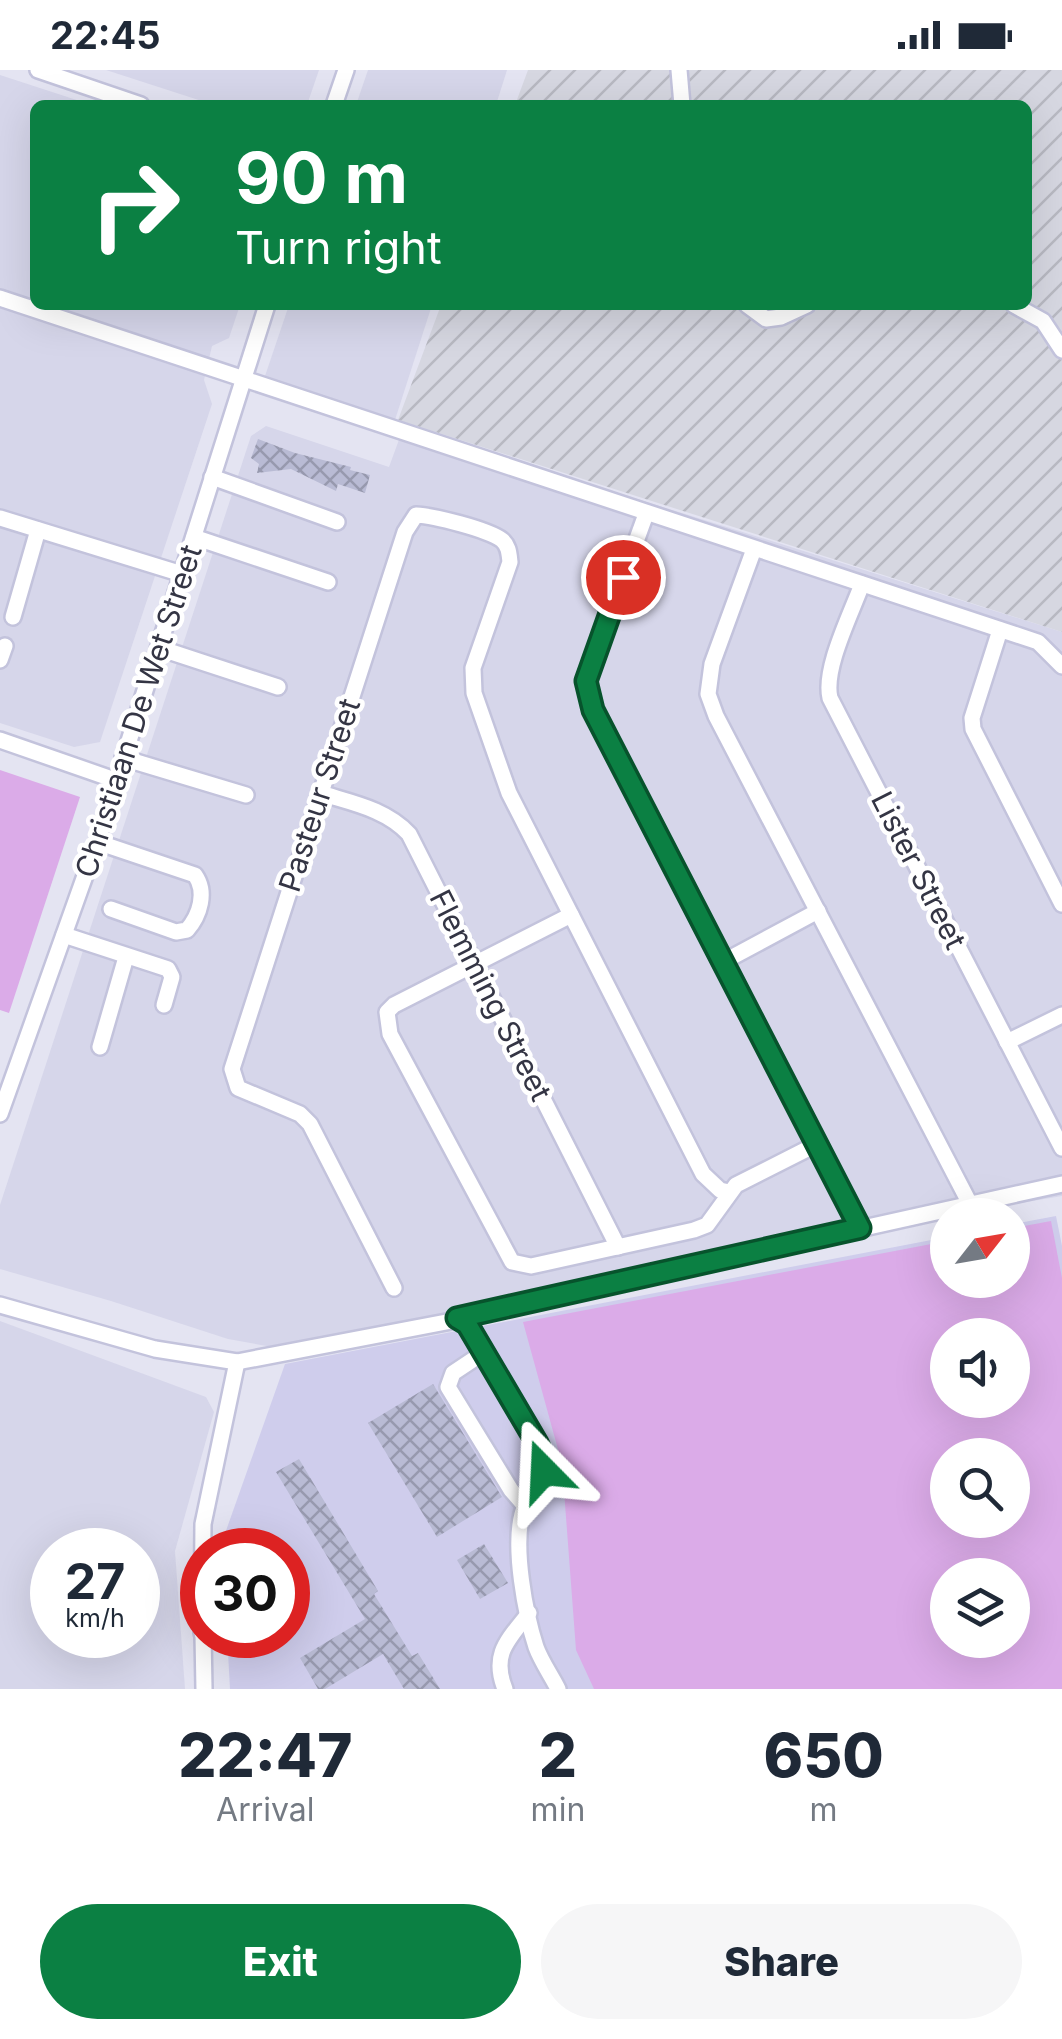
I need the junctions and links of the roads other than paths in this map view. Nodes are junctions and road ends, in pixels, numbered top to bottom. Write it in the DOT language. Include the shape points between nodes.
graph roads {
  1 [pos="38,70"];
  2 [pos="346,70"];
  3 [pos="679,70"];
  4 [pos="125,100"];
  5 [pos="336,100"];
  6 [pos="682,100"];
  7 [pos="0,298"];
  8 [pos="30,308"];
  9 [pos="36,310"];
  10 [pos="265,310"];
  11 [pos="754,310"];
  12 [pos="796,310"];
  13 [pos="1023,310"];
  14 [pos="1062,350"];
  15 [pos="242,381"];
  16 [pos="212,477"];
  17 [pos="646,514"];
  18 [pos="0,518"];
  19 [pos="337,522"];
  20 [pos="38,530"];
  21 [pos="194,538"];
  22 [pos="754,549"];
  23 [pos="182,574"];
  24 [pos="328,582"];
  25 [pos="862,584"];
  26 [pos="13,617"];
  27 [pos="1000,630"];
  28 [pos="159,648"];
  29 [pos="1062,666"];
  30 [pos="278,687"];
  31 [pos="0,740"];
  32 [pos="123,758"];
  33 [pos="115,780"];
  34 [pos="320,792"];
  35 [pos="246,795"];
  36 [pos="97,842"];
  37 [pos="1062,904"];
  38 [pos="112,909"];
  39 [pos="818,911"];
  40 [pos="571,915"];
  41 [pos="64,935"];
  42 [pos="126,957"];
  43 [pos="723,962"];
  44 [pos="476,963"];
  45 [pos="164,1005"];
  46 [pos="1062,1015"];
  47 [pos="1007,1042"];
  48 [pos="100,1047"];
  49 [pos="0,1114"];
  50 [pos="817,1144"];
  51 [pos="1062,1148"];
  52 [pos="1062,1184"];
  53 [pos="729,1192"];
  54 [pos="967,1198"];
  55 [pos="998,1198"];
  56 [pos="930,1213"];
  57 [pos="860,1228"];
  58 [pos="618,1247"];
  59 [pos="394,1288"];
  60 [pos="0,1305"];
  61 [pos="457,1318"];
  62 [pos="484,1353"];
  63 [pos="237,1362"];
  64 [pos="524,1505"];
  65 [pos="203,1528"];
  66 [pos="529,1613"];
  67 [pos="203,1658"];
  68 [pos="204,1689"];
  69 [pos="505,1689"];
  70 [pos="558,1689"];
  1 -- 4 [label="street"];
  2 -- 5 [label="street"];
  3 -- 6 [label="street"];
  7 -- 8 [label="street"];
  9 -- 15 [label="street"];
  10 -- 15 [label="street, Christiaan De Wet Street"];
  11 -- 12 [label="street" via="766,319"];
  13 -- 14 [label="street" via="1043,321"];
  15 -- 16 [label="street, Christiaan De Wet Street"];
  15 -- 17 [label="street"];
  16 -- 19 [label="street"];
  16 -- 21 [label="street, Christiaan De Wet Street"];
  17 -- 22 [label="street"];
  17 -- 43 [label="street" via="588,673 588,694"];
  18 -- 20 [label="street"];
  20 -- 23 [label="street"];
  20 -- 26 [label="street"];
  21 -- 23 [label="street, Christiaan De Wet Street"];
  21 -- 24 [label="street"];
  22 -- 25 [label="street"];
  22 -- 39 [label="street" via="712,664 708,694"];
  23 -- 28 [label="street, Christiaan De Wet Street"];
  25 -- 27 [label="street"];
  25 -- 47 [label="street, Lister Street" via="829,679 830,698"];
  27 -- 29 [label="street" via="1038,642"];
  27 -- 37 [label="street" via="973,729"];
  28 -- 30 [label="street"];
  28 -- 32 [label="street, Christiaan De Wet Street"];
  31 -- 33 [label="street"];
  32 -- 33 [label="street, Christiaan De Wet Street"];
  32 -- 35 [label="street"];
  33 -- 36 [label="street, Christiaan De Wet Street"];
  34 -- 40 [label="street, Pasteur Street" via="409,521 416,515 436,518 500,538 510,562 472,684 509,793"];
  34 -- 44 [label="street, Flemming Street" via="380,812 410,834"];
  34 -- 59 [label="street, Pasteur Street" via="234,1055 234,1079 247,1094 310,1124"];
  36 -- 38 [label="street" via="195,875 203,893 195,920 176,932"];
  36 -- 41 [label="street, Christiaan De Wet Street"];
  39 -- 43 [label="street"];
  39 -- 54 [label="street"];
  40 -- 44 [label="street"];
  40 -- 53 [label="street" via="702,1174"];
  41 -- 42 [label="street"];
  41 -- 49 [label="street, Christiaan De Wet Street"];
  42 -- 45 [label="street" via="168,969"];
  42 -- 48 [label="street"];
  43 -- 50 [label="street"];
  44 -- 58 [label="street, Flemming Street"];
  44 -- 58 [label="street" via="394,1005 387,1012 390,1034 512,1262 531,1266"];
  46 -- 47 [label="street"];
  47 -- 51 [label="street, Lister Street"];
  50 -- 53 [label="street"];
  50 -- 57 [label="street"];
  52 -- 55 [label="street"];
  53 -- 58 [label="street" via="706,1225"];
  56 -- 57 [label="street"];
  57 -- 61 [label="street"];
  60 -- 63 [label="street" via="156,1349"];
  61 -- 62 [label="street"];
  61 -- 63 [label="street"];
  62 -- 64 [label="street" via="544,1458 539,1488"];
  62 -- 64 [label="street" via="453,1373 448,1387"];
  63 -- 65 [label="street"];
  64 -- 66 [label="street" via="519,1568"];
  66 -- 69 [label="street" via="498,1663"];
  66 -- 70 [label="street" via="536,1647"];
  67 -- 68 [label="street"];
}
